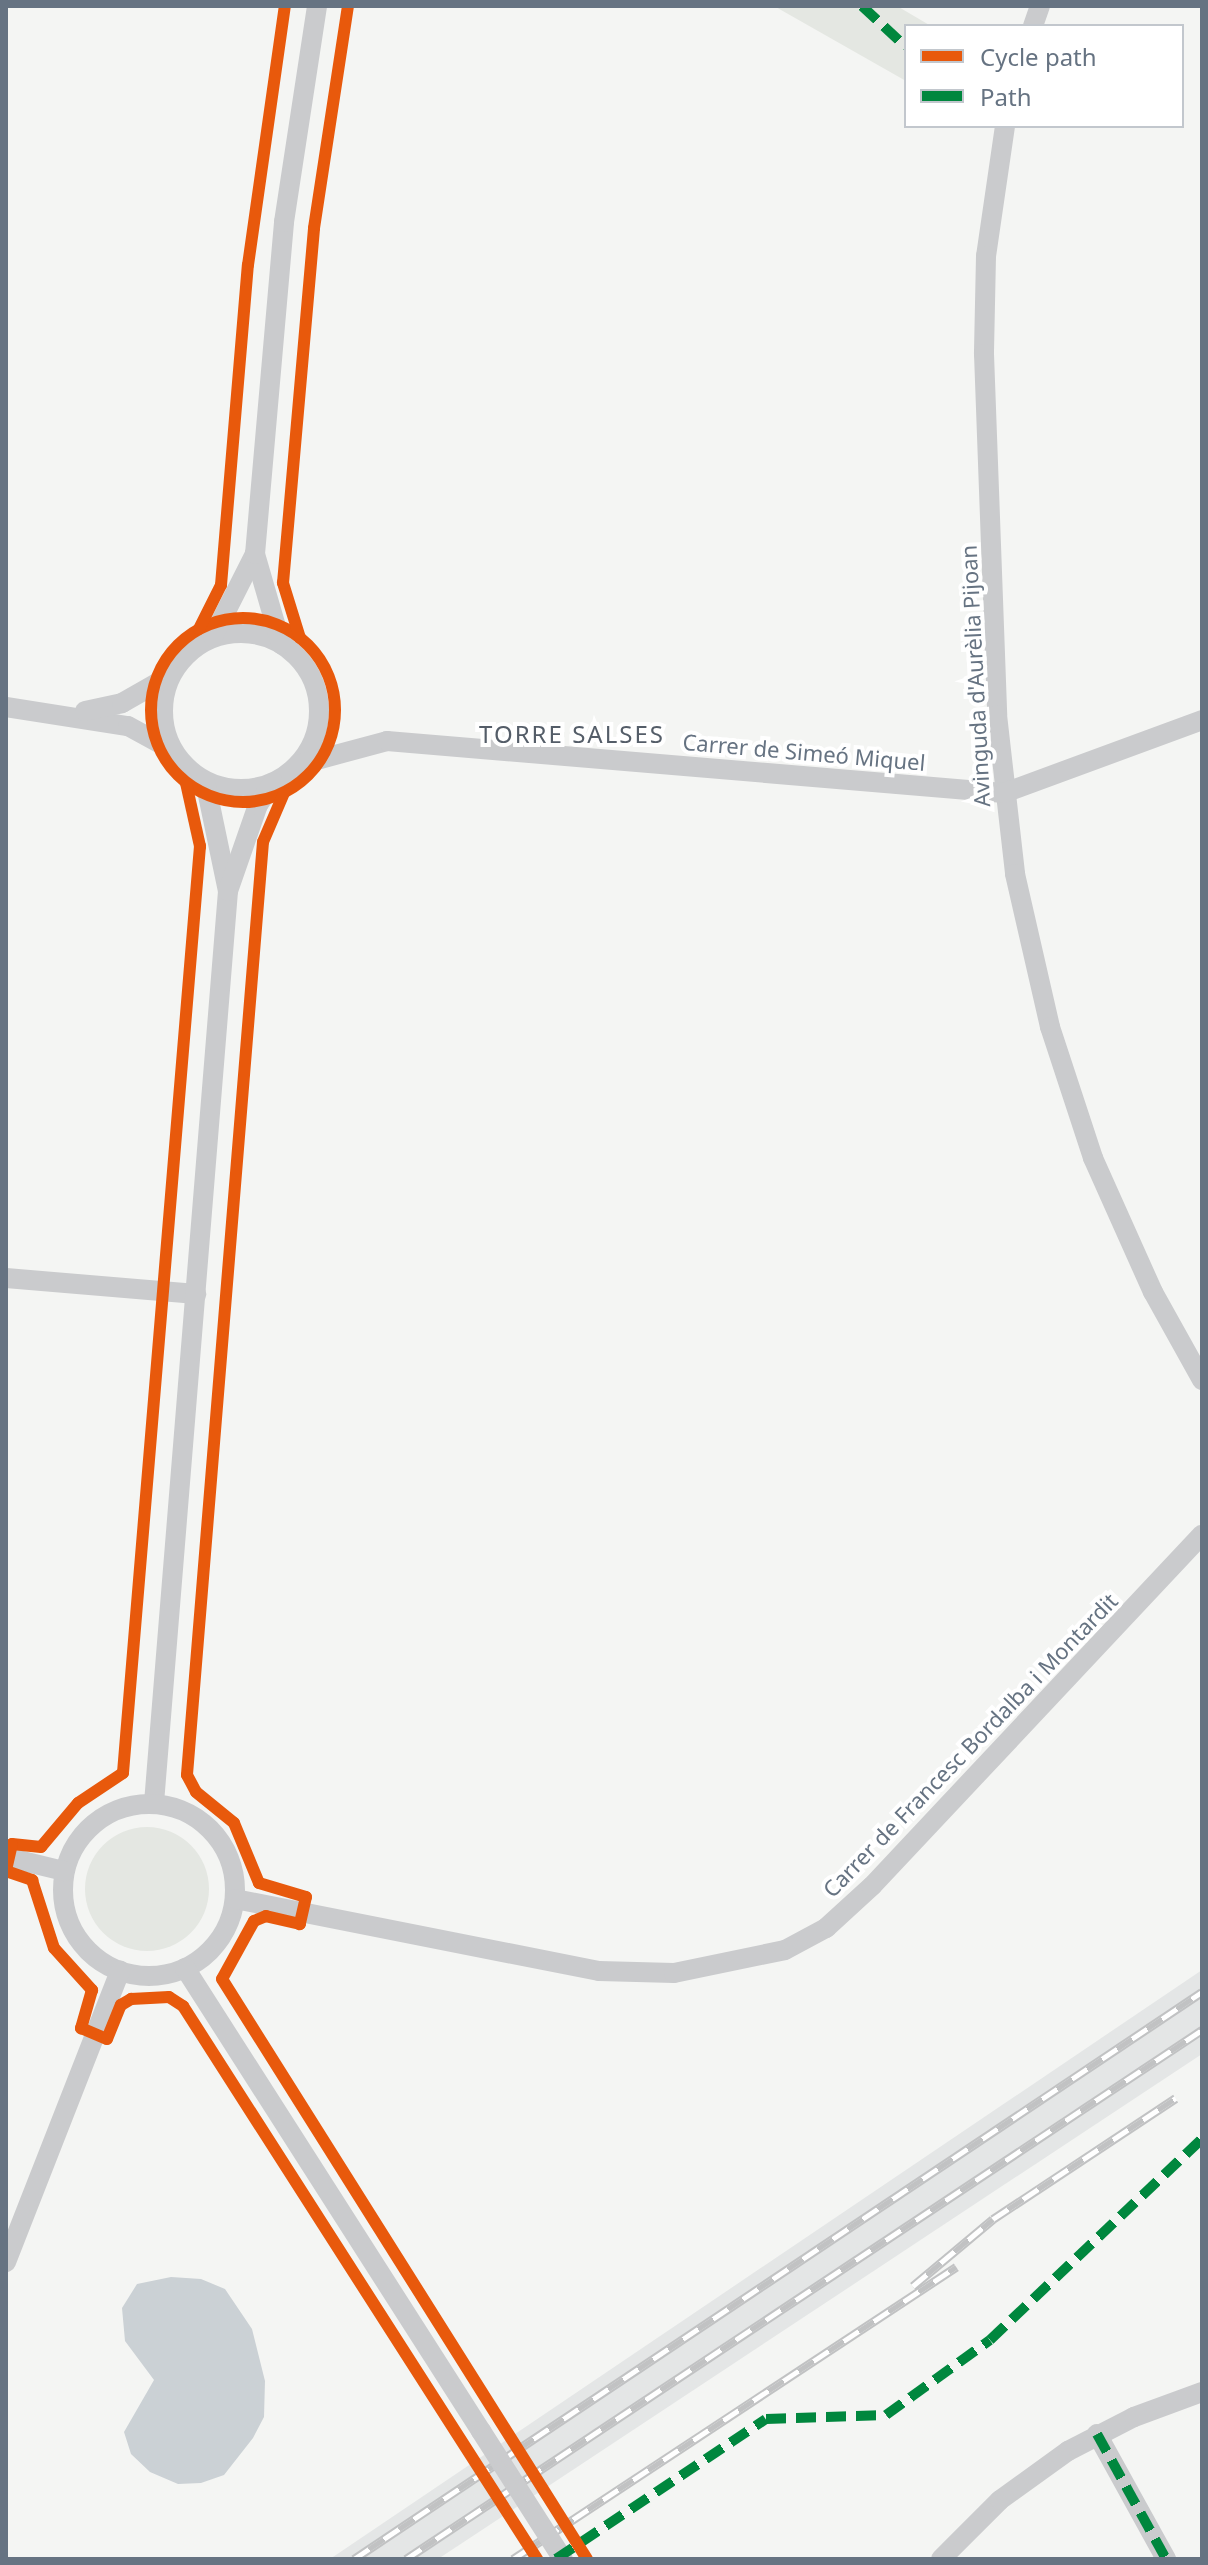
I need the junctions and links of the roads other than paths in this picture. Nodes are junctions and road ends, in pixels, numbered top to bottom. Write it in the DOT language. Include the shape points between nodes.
graph roads {
  1 [pos="317,6"];
  2 [pos="1005,128"];
  3 [pos="255,554"];
  4 [pos="213,637"];
  5 [pos="281,644"];
  6 [pos="171,675"];
  7 [pos="6,707"];
  8 [pos="65,712"];
  9 [pos="1202,720"];
  10 [pos="172,750"];
  11 [pos="298,765"];
  12 [pos="205,781"];
  13 [pos="273,783"];
  14 [pos="1004,793"];
  15 [pos="228,891"];
  16 [pos="6,1278"];
  17 [pos="196,1294"];
  18 [pos="1202,1380"];
  19 [pos="1202,1535"];
  20 [pos="154,1803"];
  21 [pos="6,1857"];
  22 [pos="64,1871"];
  23 [pos="235,1899"];
  24 [pos="185,1968"];
  25 [pos="120,1971"];
  26 [pos="6,2262"];
  27 [pos="1202,2392"];
  28 [pos="1097,2434"];
  29 [pos="563,2559"];
  30 [pos="941,2559"];
  31 [pos="1166,2559"];
  1 -- 3 [label="street" via="284,222"];
  2 -- 14 [label="street, Avinguda d'Aurèlia Pijoan" via="984,305"];
  3 -- 4 [label="street"];
  3 -- 5 [label="street"];
  4 -- 5 [label="street" via="249,633"];
  4 -- 6 [label="street"];
  5 -- 11 [label="street" via="310,672 320,708 313,744"];
  6 -- 8 [label="street" via="122,703"];
  6 -- 10 [label="street" via="162,713"];
  7 -- 8 [label="street"];
  8 -- 10 [label="street" via="128,726"];
  9 -- 14 [label="street, Carrer de Simeó Miquel"];
  10 -- 12 [label="street"];
  11 -- 13 [label="street"];
  11 -- 14 [label="street, Carrer de Simeó Miquel" via="387,741"];
  12 -- 13 [label="street" via="235,790"];
  12 -- 15 [label="street"];
  13 -- 15 [label="street" via="258,805"];
  14 -- 18 [label="street, Avinguda d'Aurèlia Pijoan" via="1028,940 1074,1105 1133,1250"];
  15 -- 17 [label="street"];
  16 -- 17 [label="street"];
  17 -- 20 [label="street"];
  19 -- 23 [label="street, Carrer de Francesc Bordalba i Montardit" via="872,1886 826,1928 785,1950 674,1973 599,1971"];
  20 -- 22 [label="street" via="134,1804 97,1820 82,1834"];
  20 -- 23 [label="street" via="177,1807 215,1834 231,1865"];
  21 -- 22 [label="street"];
  22 -- 25 [label="street" via="62,1892 73,1932 86,1949"];
  23 -- 24 [label="street" via="219,1940"];
  24 -- 25 [label="street" via="164,1975"];
  24 -- 29 [label="street, bridge"];
  25 -- 26 [label="street"];
  27 -- 28 [label="street"];
  28 -- 30 [label="street" via="1000,2500"];
  28 -- 31 [label="street"];
}
